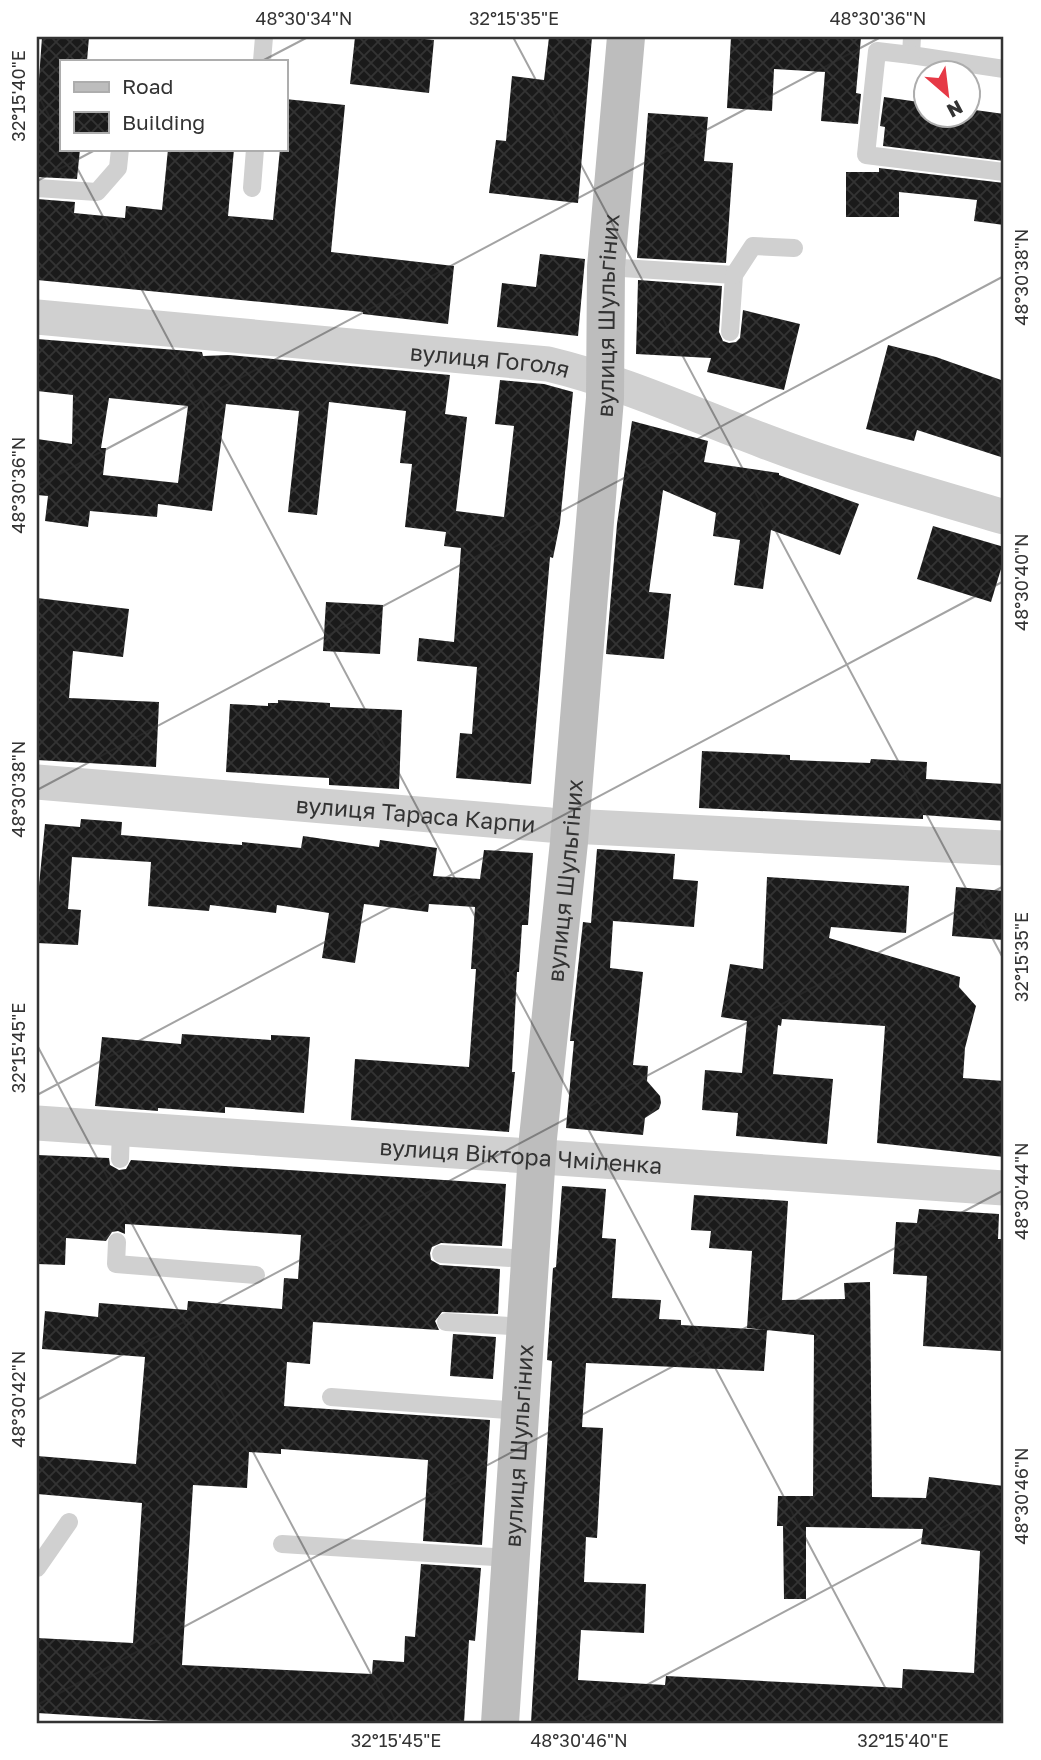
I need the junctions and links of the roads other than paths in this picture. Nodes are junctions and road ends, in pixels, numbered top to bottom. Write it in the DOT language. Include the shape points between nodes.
graph roads {
  1 [pos="264,37"];
  2 [pos="626,37"];
  3 [pos="911,46"];
  4 [pos="262,60"];
  5 [pos="1004,69"];
  6 [pos="120,150"];
  7 [pos="255,150"];
  8 [pos="1004,173"];
  9 [pos="37,188"];
  10 [pos="252,188"];
  11 [pos="794,248"];
  12 [pos="606,267"];
  13 [pos="734,275"];
  14 [pos="37,317"];
  15 [pos="730,332"];
  16 [pos="606,380"];
  17 [pos="1004,517"];
  18 [pos="37,782"];
  19 [pos="578,826"];
  20 [pos="1004,848"];
  21 [pos="37,1123"];
  22 [pos="537,1157"];
  23 [pos="1004,1188"];
  24 [pos="117,1242"];
  25 [pos="442,1254"];
  26 [pos="530,1259"];
  27 [pos="256,1275"];
  28 [pos="446,1322"];
  29 [pos="526,1327"];
  30 [pos="331,1397"];
  31 [pos="520,1411"];
  32 [pos="69,1521"];
  33 [pos="282,1544"];
  34 [pos="511,1558"];
  35 [pos="37,1568"];
  36 [pos="500,1723"];
  1 -- 4 [label="lane"];
  2 -- 12 [label="street, вулиця Шульгіних"];
  3 -- 5 [label="lane"];
  3 -- 8 [label="lane" via="877,51 866,155"];
  6 -- 9 [label="lane" via="118,168 97,192"];
  7 -- 10 [label="lane"];
  11 -- 13 [label="lane" via="753,246"];
  12 -- 13 [label="lane"];
  12 -- 16 [label="street, вулиця Шульгіних"];
  13 -- 15 [label="lane"];
  14 -- 16 [label="street, вулиця Гоголя" via="548,364"];
  16 -- 17 [label="street, вулиця Гоголя" via="766,442"];
  16 -- 19 [label="street, вулиця Шульгіних"];
  18 -- 19 [label="street, вулиця Тараса Карпи"];
  19 -- 20 [label="street, вулиця Тараса Карпи"];
  19 -- 22 [label="street, вулиця Шульгіних"];
  21 -- 22 [label="street, вулиця Віктора Чміленка" via="120,1144"];
  22 -- 23 [label="street, вулиця Віктора Чміленка"];
  22 -- 26 [label="street, вулиця Шульгіних"];
  24 -- 27 [label="lane" via="116,1264"];
  25 -- 26 [label="lane"];
  26 -- 29 [label="street, вулиця Шульгіних"];
  28 -- 29 [label="lane"];
  29 -- 31 [label="street, вулиця Шульгіних"];
  30 -- 31 [label="lane"];
  31 -- 34 [label="street, вулиця Шульгіних"];
  32 -- 35 [label="lane"];
  33 -- 34 [label="lane"];
  34 -- 36 [label="street, вулиця Шульгіних"];
}
